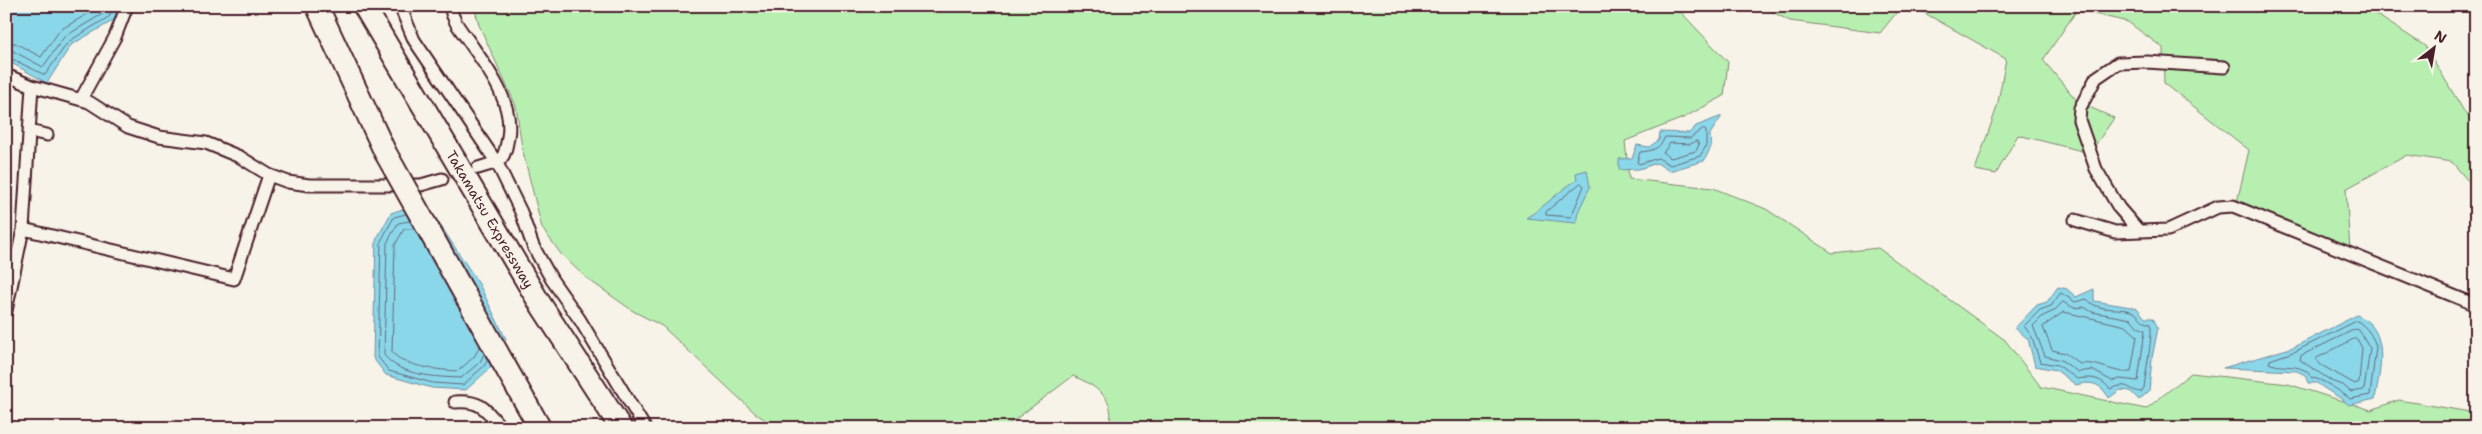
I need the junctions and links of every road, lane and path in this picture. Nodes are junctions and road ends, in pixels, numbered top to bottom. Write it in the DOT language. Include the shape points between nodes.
graph roads {
  1 [pos="127,6"];
  2 [pos="316,6"];
  3 [pos="400,6"];
  4 [pos="450,6"];
  5 [pos="365,8"];
  6 [pos="2224,66"];
  7 [pos="6,75"];
  8 [pos="32,86"];
  9 [pos="81,99"];
  10 [pos="29,131"];
  11 [pos="47,135"];
  12 [pos="497,163"];
  13 [pos="478,168"];
  14 [pos="269,175"];
  15 [pos="442,179"];
  16 [pos="2075,220"];
  17 [pos="23,229"];
  18 [pos="2140,230"];
  19 [pos="2476,305"];
  20 [pos="6,311"];
  21 [pos="456,402"];
  22 [pos="501,428"];
  23 [pos="540,428"];
  24 [pos="621,428"];
  25 [pos="645,428"];
  1 -- 9 [label="street" via="116,37"];
  2 -- 23 [label="highway, bridge" via="385,152"];
  3 -- 12 [label="street" via="414,40"];
  4 -- 12 [label="street" via="452,19 495,82 506,106 509,132 505,156"];
  5 -- 24 [label="highway, Takamatsu Expressway" via="539,302"];
  6 -- 18 [label="street" via="2118,63 2096,78 2080,108 2079,120 2096,169 2119,208"];
  7 -- 8 [label="street"];
  8 -- 9 [label="street"];
  8 -- 10 [label="street"];
  9 -- 14 [label="street" via="128,126 159,137 206,143 240,157"];
  10 -- 11 [label="street"];
  10 -- 17 [label="street"];
  12 -- 13 [label="street"];
  12 -- 25 [label="street" via="538,254"];
  14 -- 15 [label="street" via="309,185 421,185"];
  14 -- 17 [label="street" via="234,279"];
  16 -- 18 [label="street" via="2115,232"];
  17 -- 20 [label="street"];
  18 -- 19 [label="street" via="2168,230 2218,207 2233,206"];
  21 -- 22 [label="street" via="470,401 486,409"];
}
